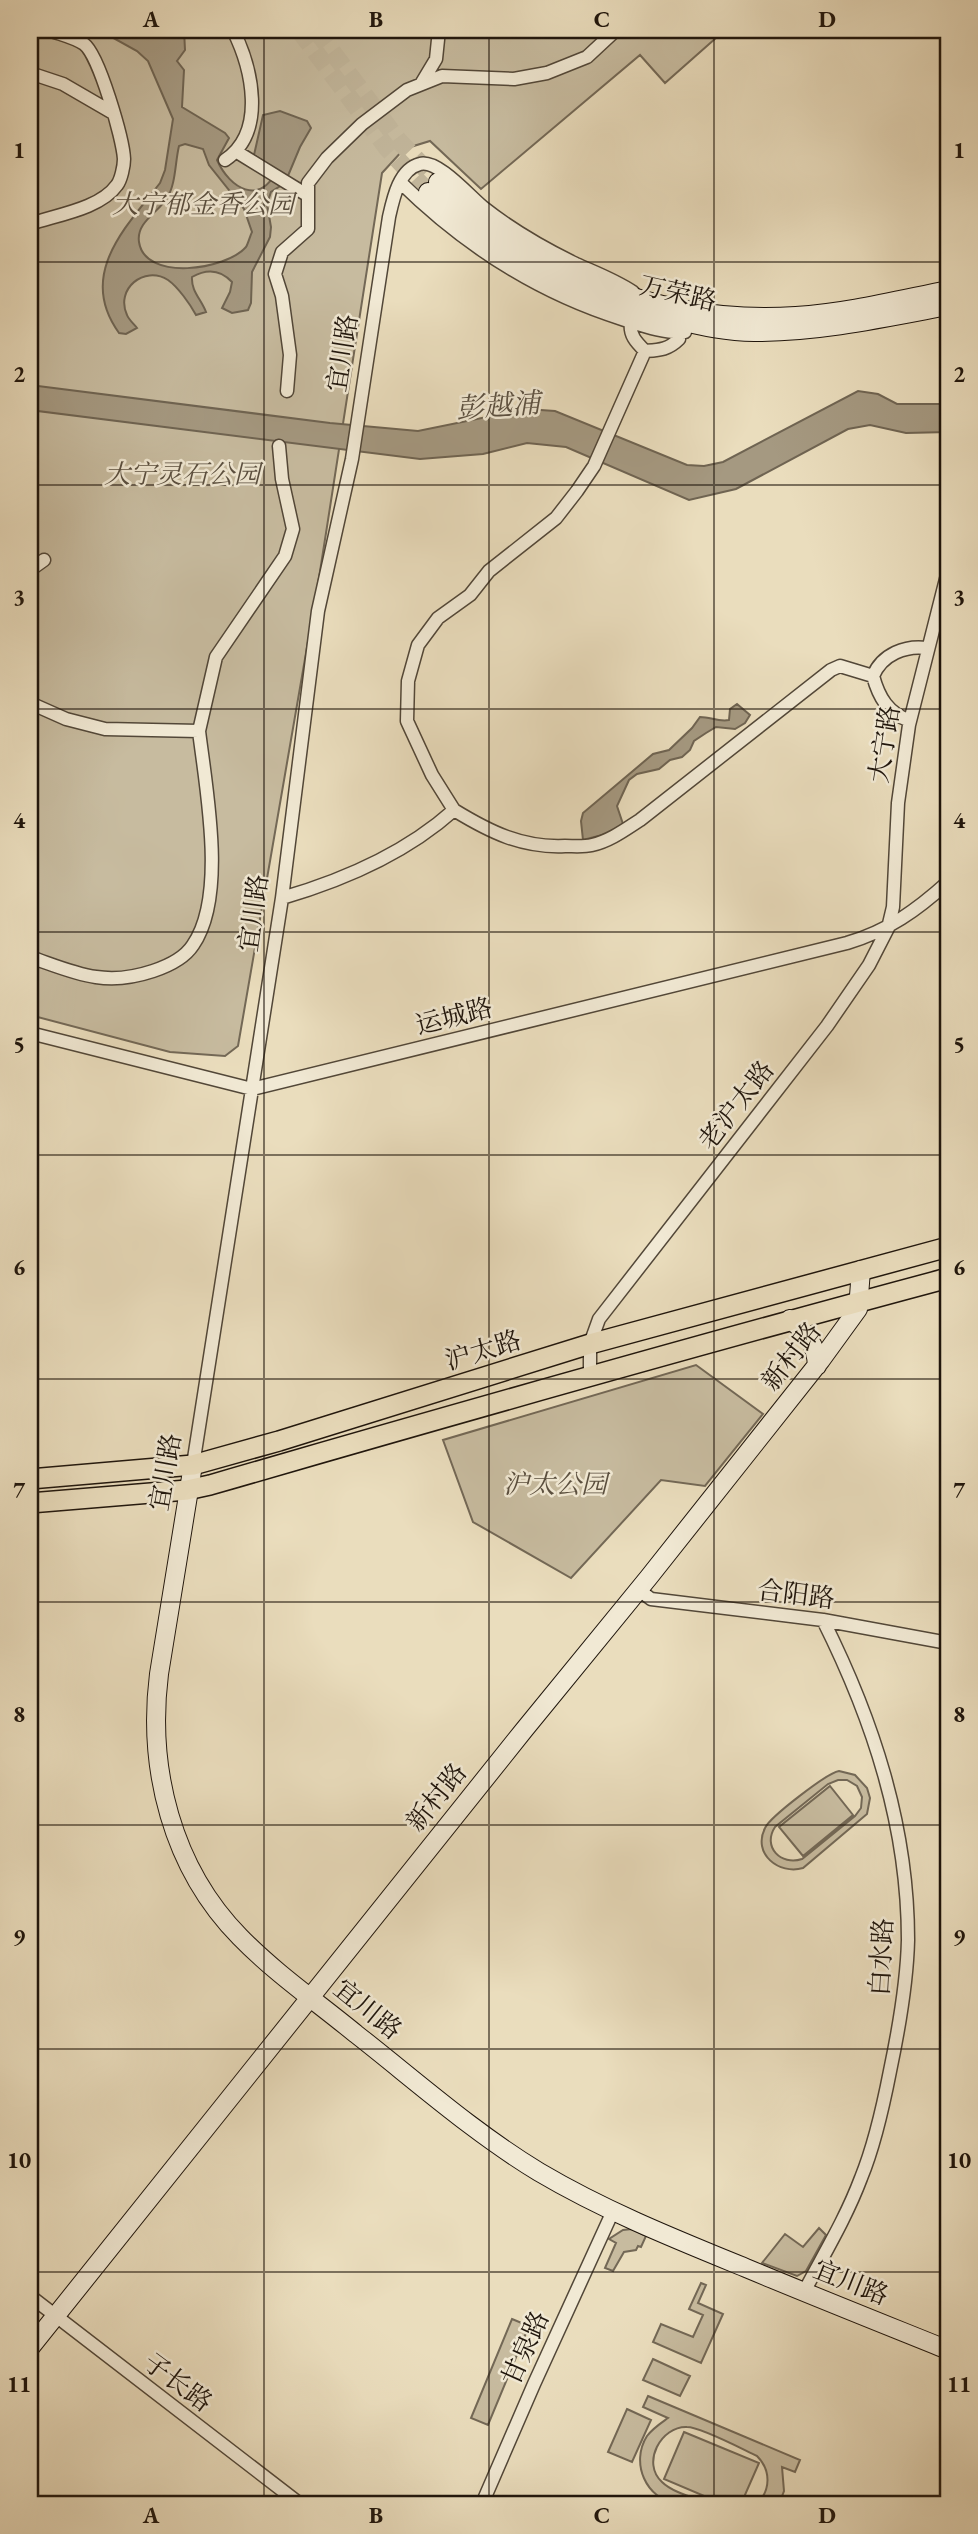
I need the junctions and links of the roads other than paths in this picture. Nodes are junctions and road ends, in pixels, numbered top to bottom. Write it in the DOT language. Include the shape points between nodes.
graph roads {
  1 [pos="49,30"];
  2 [pos="233,30"];
  3 [pos="439,30"];
  4 [pos="616,30"];
  5 [pos="30,73"];
  6 [pos="421,84"];
  7 [pos="114,113"];
  8 [pos="237,152"];
  9 [pos="225,160"];
  10 [pos="400,182"];
  11 [pos="428,192"];
  12 [pos="307,195"];
  13 [pos="392,205"];
  14 [pos="30,224"];
  15 [pos="948,290"];
  16 [pos="645,300"];
  17 [pos="948,306"];
  18 [pos="631,322"];
  19 [pos="715,330"];
  20 [pos="677,333"];
  21 [pos="645,351"];
  22 [pos="287,391"];
  23 [pos="279,446"];
  24 [pos="44,560"];
  25 [pos="30,570"];
  26 [pos="948,570"];
  27 [pos="927,648"];
  28 [pos="873,676"];
  29 [pos="30,703"];
  30 [pos="910,721"];
  31 [pos="199,731"];
  32 [pos="454,810"];
  33 [pos="948,882"];
  34 [pos="282,898"];
  35 [pos="888,928"];
  36 [pos="30,957"];
  37 [pos="30,1033"];
  38 [pos="253,1089"];
  39 [pos="948,1247"];
  40 [pos="861,1270"];
  41 [pos="948,1278"];
  42 [pos="860,1300"];
  43 [pos="790,1319"];
  44 [pos="590,1344"];
  45 [pos="817,1366"];
  46 [pos="590,1375"];
  47 [pos="193,1465"];
  48 [pos="30,1479"];
  49 [pos="187,1490"];
  50 [pos="30,1503"];
  51 [pos="639,1590"];
  52 [pos="823,1620"];
  53 [pos="948,1643"];
  54 [pos="311,1997"];
  55 [pos="613,2211"];
  56 [pos="804,2292"];
  57 [pos="30,2296"];
  58 [pos="55,2316"];
  59 [pos="30,2348"];
  60 [pos="948,2350"];
  61 [pos="300,2504"];
  62 [pos="482,2504"];
  1 -- 7 [label="street" via="84,44 96,61"];
  2 -- 8 [label="street" via="248,67 252,94 249,125"];
  3 -- 6 [label="street" via="436,59"];
  4 -- 6 [label="street" via="587,57 547,73 513,79 442,76"];
  5 -- 7 [label="street" via="63,84"];
  6 -- 12 [label="street" via="357,129 308,183"];
  7 -- 14 [label="street" via="124,161 118,185 97,201"];
  8 -- 9 [label="street"];
  8 -- 12 [label="street"];
  10 -- 11 [label="street"];
  10 -- 13 [label="street, 宜川路"];
  10 -- 16 [label="street" via="421,163 438,167 515,230 614,279"];
  11 -- 13 [label="street"];
  11 -- 16 [label="main road, 万荣路" via="541,259"];
  11 -- 18 [label="street" via="463,238 528,280"];
  11 -- 19 [label="main road, 万荣路" via="501,251 568,287 641,313"];
  12 -- 22 [label="street" via="308,229 282,252 275,274 290,355"];
  13 -- 34 [label="street, 宜川路" via="352,459 318,611"];
  15 -- 16 [label="main road, 万荣路" via="796,316 716,314"];
  17 -- 19 [label="main road, 万荣路" via="798,331"];
  18 -- 20 [label="street"];
  18 -- 21 [label="street" via="630,331"];
  19 -- 20 [label="street"];
  20 -- 21 [label="street" via="672,346"];
  21 -- 32 [label="street" via="594,466 555,518 438,618 418,645 408,681 407,721"];
  23 -- 31 [label="street" via="293,528 285,555 216,657"];
  24 -- 25 [label="street"];
  26 -- 27 [label="street, 大宁路"];
  27 -- 28 [label="street" via="905,648 877,665"];
  27 -- 30 [label="street, 大宁路"];
  28 -- 30 [label="street" via="890,712"];
  28 -- 32 [label="street" via="840,666 831,670 648,814 594,845 551,847 517,842"];
  29 -- 31 [label="street" via="105,729"];
  30 -- 35 [label="street, 大宁路"];
  31 -- 36 [label="street" via="211,896 192,946 172,964 116,979 94,977"];
  32 -- 34 [label="street" via="365,868"];
  33 -- 35 [label="street, 老沪太路" via="919,909"];
  34 -- 38 [label="street, 宜川路"];
  35 -- 38 [label="street, 运城路" via="847,943"];
  35 -- 44 [label="street, 老沪太路" via="854,989 599,1319"];
  37 -- 38 [label="street, 运城路"];
  38 -- 47 [label="street, 宜川路"];
  39 -- 40 [label="main road, 沪太路"];
  40 -- 42 [label="main road, 新村路"];
  40 -- 44 [label="main road, 沪太路"];
  41 -- 42 [label="main road, 沪太路"];
  42 -- 43 [label="main road, 沪太路"];
  42 -- 45 [label="main road, 新村路" via="853,1318"];
  43 -- 45 [label="main road" via="806,1332 816,1350"];
  43 -- 46 [label="main road, 沪太路"];
  44 -- 46 [label="street, 老沪太路"];
  44 -- 47 [label="main road, 沪太路"];
  45 -- 51 [label="main road, 新村路"];
  46 -- 49 [label="main road, 沪太路"];
  47 -- 48 [label="main road, 沪太路"];
  47 -- 49 [label="main road, 宜川路"];
  49 -- 50 [label="main road, 沪太路"];
  49 -- 54 [label="main road, 宜川路" via="156,1698 156,1742 166,1804 184,1857 217,1910 241,1938"];
  51 -- 52 [label="street, 合阳路" via="651,1599"];
  51 -- 54 [label="main road, 新村路"];
  52 -- 53 [label="street, 合阳路"];
  52 -- 56 [label="street, 白水路" via="860,1703 891,1797 903,1868 908,1942 897,2038 873,2144 853,2199"];
  54 -- 55 [label="main road, 宜川路" via="473,2127 538,2171"];
  54 -- 58 [label="main road, 新村路"];
  55 -- 56 [label="main road, 宜川路"];
  55 -- 62 [label="street, 甘泉路"];
  56 -- 60 [label="main road, 宜川路"];
  57 -- 58 [label="street, 子长路"];
  58 -- 59 [label="main road, 新村路"];
  58 -- 61 [label="street, 子长路"];
}
